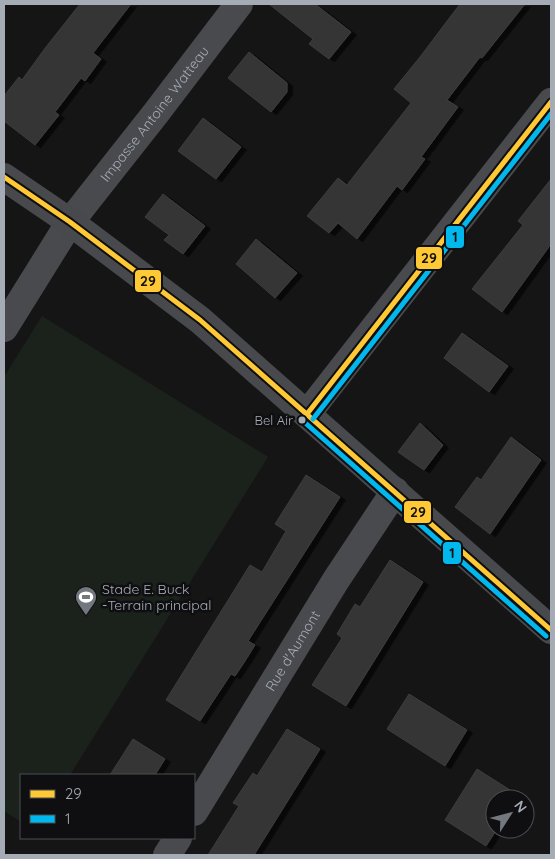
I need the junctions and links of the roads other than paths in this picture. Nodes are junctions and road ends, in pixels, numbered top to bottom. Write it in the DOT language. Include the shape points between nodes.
graph roads {
  1 [pos="239,4"];
  2 [pos="551,102"];
  3 [pos="4,177"];
  4 [pos="70,222"];
  5 [pos="4,328"];
  6 [pos="307,414"];
  7 [pos="395,492"];
  8 [pos="551,630"];
  9 [pos="195,810"];
  10 [pos="177,839"];
  11 [pos="167,855"];
  1 -- 4 [label="street, Impasse Antoine Watteau"];
  2 -- 6 [label="street"];
  3 -- 4 [label="street"];
  4 -- 5 [label="street, Impasse Antoine Watteau"];
  4 -- 6 [label="street" via="200,320"];
  6 -- 7 [label="street"];
  7 -- 8 [label="street"];
  7 -- 9 [label="street, Rue d'Aumont" via="336,580"];
  10 -- 11 [label="street"];
}
